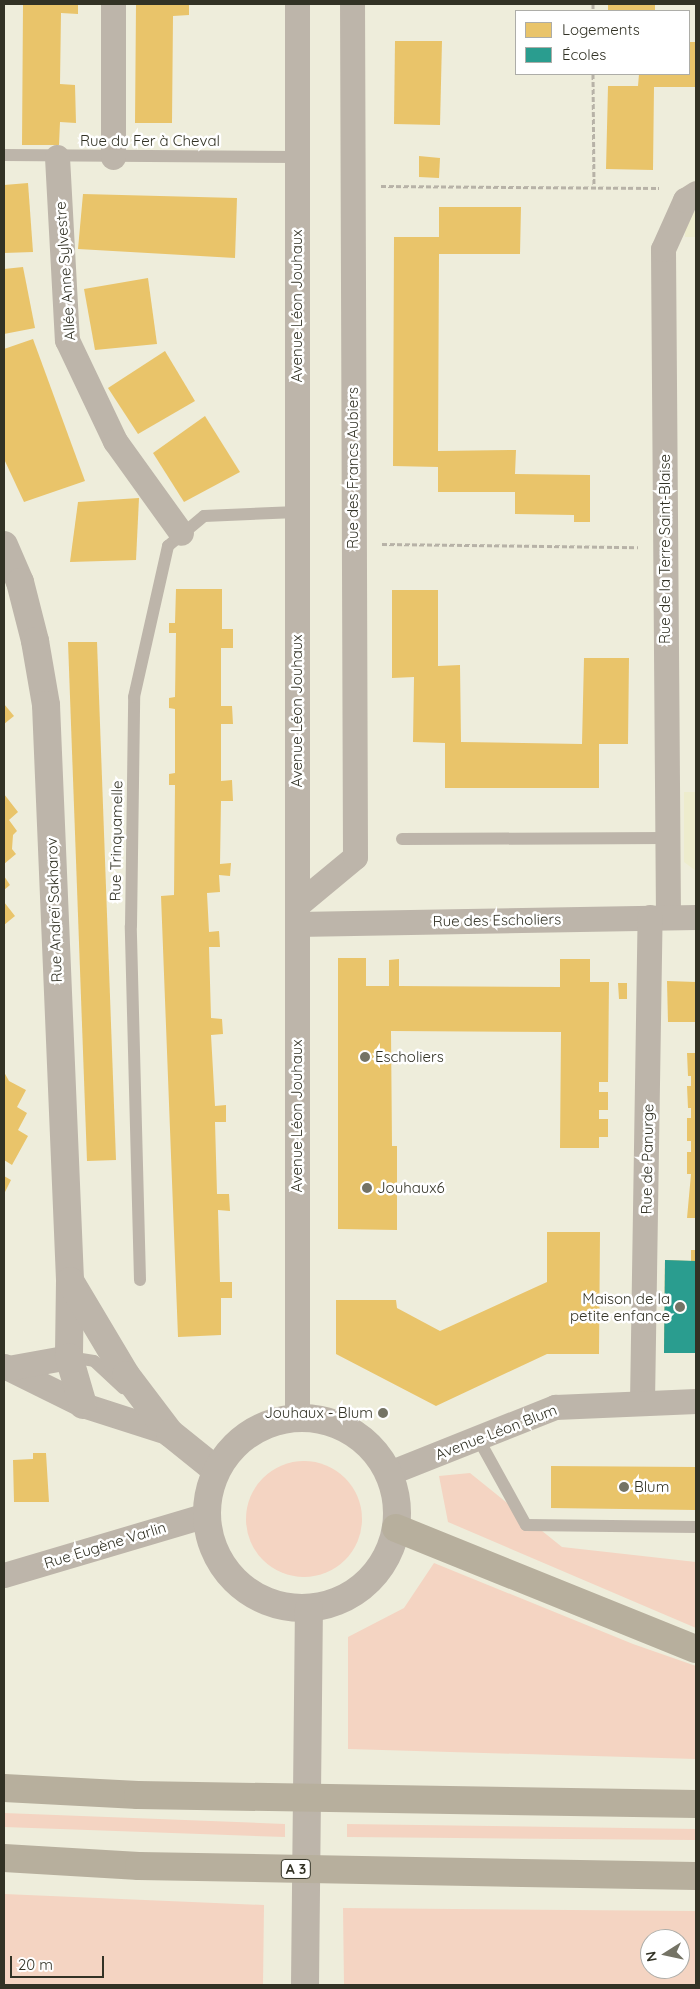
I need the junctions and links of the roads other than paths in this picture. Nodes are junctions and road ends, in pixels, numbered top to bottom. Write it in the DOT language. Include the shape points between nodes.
graph roads {
  1 [pos="113,4"];
  2 [pos="297,4"];
  3 [pos="352,4"];
  4 [pos="4,156"];
  5 [pos="57,157"];
  6 [pos="113,157"];
  7 [pos="297,157"];
  8 [pos="691,196"];
  9 [pos="297,512"];
  10 [pos="181,533"];
  11 [pos="4,545"];
  12 [pos="667,838"];
  13 [pos="402,839"];
  14 [pos="297,914"];
  15 [pos="659,917"];
  16 [pos="696,917"];
  17 [pos="140,1280"];
  18 [pos="70,1281"];
  19 [pos="69,1358"];
  20 [pos="6,1367"];
  21 [pos="696,1401"];
  22 [pos="642,1402"];
  23 [pos="83,1405"];
  24 [pos="296,1418"];
  25 [pos="170,1433"];
  26 [pos="479,1440"];
  27 [pos="216,1470"];
  28 [pos="388,1473"];
  29 [pos="206,1515"];
  30 [pos="696,1527"];
  31 [pos="396,1528"];
  32 [pos="4,1576"];
  33 [pos="309,1609"];
  34 [pos="696,1648"];
  35 [pos="4,1788"];
  36 [pos="696,1804"];
  37 [pos="4,1858"];
  38 [pos="696,1876"];
  39 [pos="305,1985"];
  1 -- 6 [label="street"];
  2 -- 7 [label="street, Avenue Léon Jouhaux"];
  3 -- 14 [label="street, Rue des Francs Aubiers" via="355,857"];
  4 -- 5 [label="lane, Rue du Fer à Cheval"];
  5 -- 6 [label="lane, Rue du Fer à Cheval"];
  5 -- 10 [label="street, Allée Anne Sylvestre" via="67,340 115,441"];
  6 -- 7 [label="lane, Rue du Fer à Cheval"];
  7 -- 9 [label="street, Avenue Léon Jouhaux"];
  8 -- 12 [label="street, Rue de la Terre Saint-Blaise" via="663,250"];
  9 -- 10 [label="lane, Rue Trinquamelle" via="204,516"];
  9 -- 14 [label="street, Avenue Léon Jouhaux"];
  10 -- 17 [label="lane, Rue Trinquamelle" via="168,546 134,697 131,926"];
  11 -- 18 [label="street, Rue Andreï Sakharov" via="20,582 46,704"];
  12 -- 13 [label="lane"];
  12 -- 15 [label="street, Rue de la Terre Saint-Blaise"];
  14 -- 15 [label="street, Rue des Escholiers"];
  14 -- 24 [label="street, Avenue Léon Jouhaux"];
  15 -- 16 [label="street, Rue des Escholiers"];
  15 -- 22 [label="street, Rue de Panurge"];
  18 -- 19 [label="street, Rue Andreï Sakharov"];
  18 -- 25 [label="street, Rue Andreï Sakharov" via="126,1375"];
  19 -- 20 [label="street"];
  19 -- 23 [label="street, Rue Andreï Sakharov"];
  19 -- 25 [label="lane" via="94,1361"];
  20 -- 23 [label="street"];
  21 -- 22 [label="street, Avenue Léon Blum"];
  22 -- 26 [label="street, Avenue Léon Blum" via="555,1408"];
  23 -- 25 [label="street"];
  24 -- 27 [label="street" via="254,1430 232,1447"];
  24 -- 28 [label="street" via="334,1423 356,1434 375,1452"];
  25 -- 27 [label="street, Rue Andreï Sakharov"];
  26 -- 28 [label="street, Avenue Léon Blum"];
  26 -- 30 [label="lane" via="526,1525"];
  27 -- 29 [label="street" via="208,1492"];
  28 -- 31 [label="street" via="396,1500"];
  29 -- 32 [label="street, Rue Eugène Varlin"];
  29 -- 33 [label="street" via="211,1546 227,1573 250,1594 278,1606"];
  31 -- 33 [label="street" via="386,1559 367,1584 340,1602"];
  31 -- 34 [label="highway"];
  33 -- 39 [label="street"];
  35 -- 36 [label="highway" via="138,1795"];
  37 -- 38 [label="highway, A 3" via="140,1866"];
}
